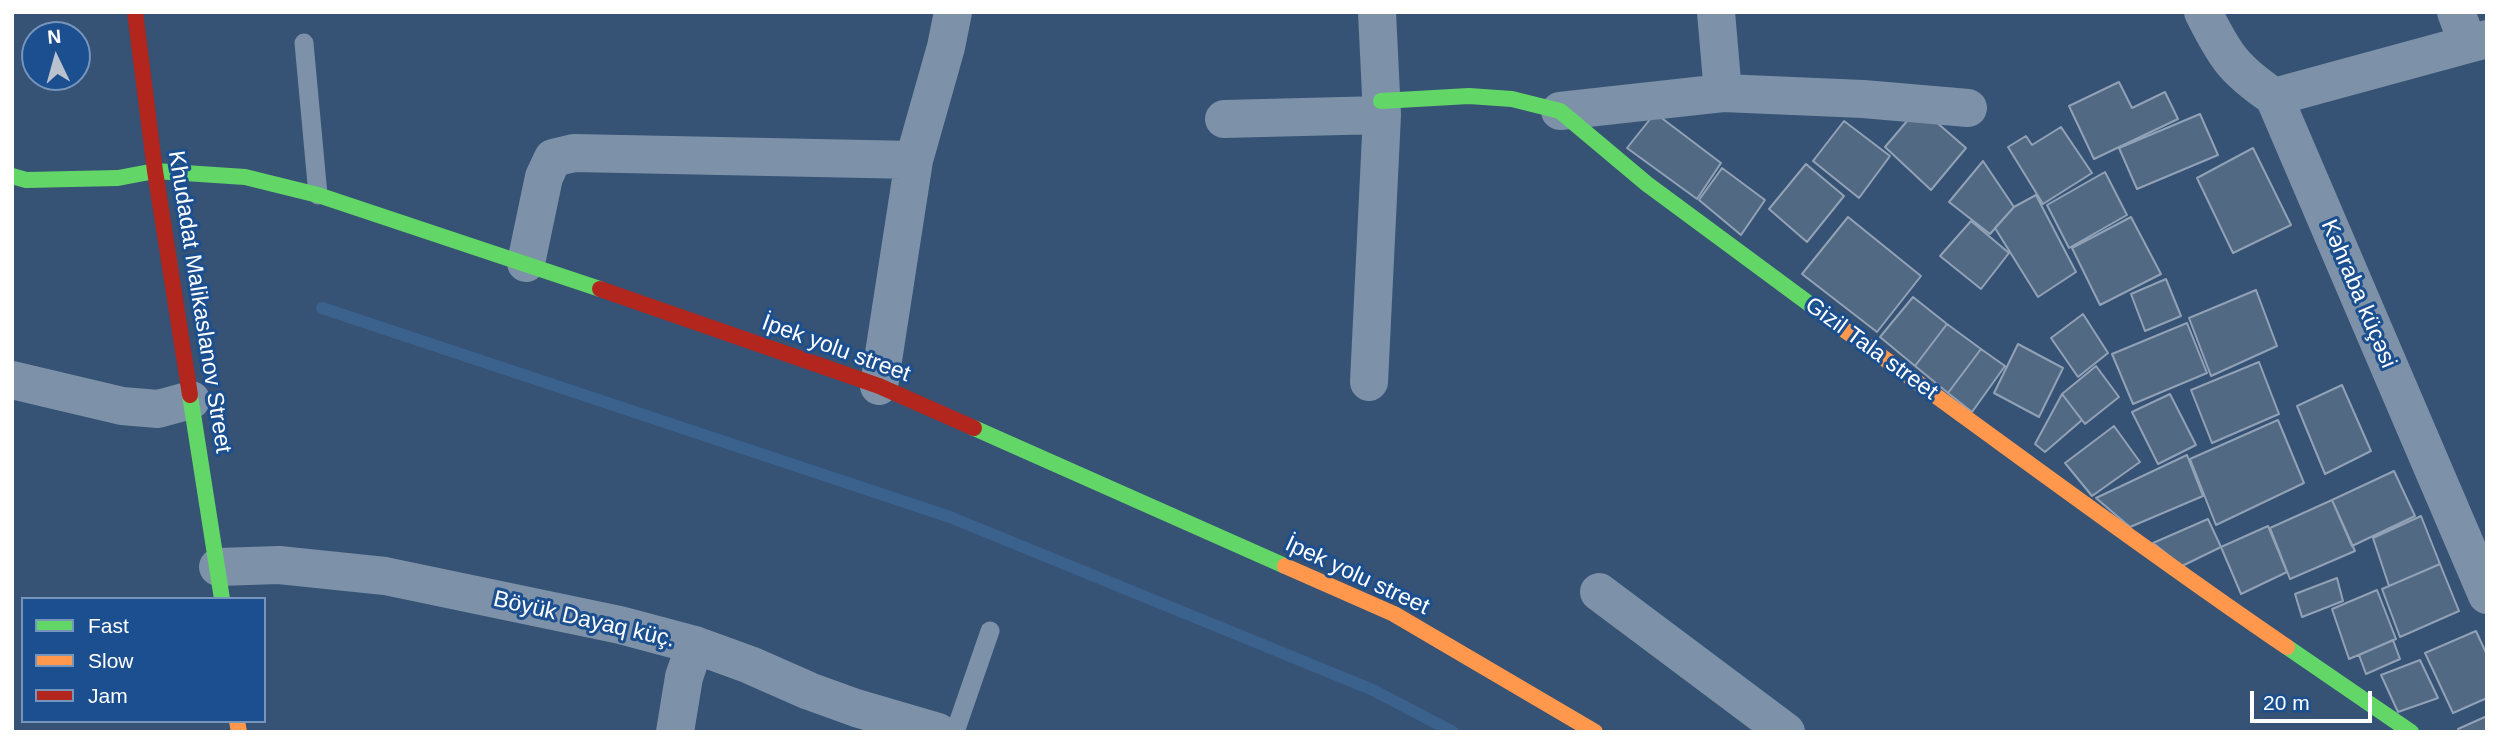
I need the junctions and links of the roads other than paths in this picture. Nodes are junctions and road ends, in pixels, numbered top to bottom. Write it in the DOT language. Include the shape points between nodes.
graph roads {
  1 [pos="135,12"];
  2 [pos="953,12"];
  3 [pos="1377,12"];
  4 [pos="1717,12"];
  5 [pos="2203,12"];
  6 [pos="2470,32"];
  7 [pos="304,43"];
  8 [pos="1723,93"];
  9 [pos="2274,97"];
  10 [pos="1381,108"];
  11 [pos="1968,108"];
  12 [pos="1560,111"];
  13 [pos="1224,119"];
  14 [pos="915,160"];
  15 [pos="155,171"];
  16 [pos="12,176"];
  17 [pos="318,195"];
  18 [pos="526,263"];
  19 [pos="12,380"];
  20 [pos="1369,382"];
  21 [pos="879,386"];
  22 [pos="191,400"];
  23 [pos="220,583"];
  24 [pos="1599,592"];
  25 [pos="2487,595"];
  26 [pos="989,631"];
  27 [pos="695,645"];
  28 [pos="675,732"];
  29 [pos="938,732"];
  30 [pos="955,732"];
  31 [pos="1595,732"];
  32 [pos="1786,732"];
  33 [pos="2411,732"];
  1 -- 15 [label="street, Khudadat Malikaslanov Street"];
  2 -- 14 [label="street"];
  3 -- 10 [label="street"];
  4 -- 8 [label="street"];
  5 -- 9 [label="street" via="2223,52 2245,77"];
  6 -- 9 [label="street"];
  7 -- 17 [label="lane"];
  8 -- 11 [label="street"];
  8 -- 12 [label="street"];
  9 -- 25 [label="street, Kəhraba küçəsi"];
  10 -- 12 [label="street, Gizil Tala street" via="1469,96 1512,99"];
  10 -- 13 [label="street"];
  10 -- 20 [label="street"];
  12 -- 33 [label="street, Gizil Tala street" via="1647,184 1783,286 2172,569"];
  14 -- 18 [label="street" via="574,153 553,158 544,177"];
  14 -- 21 [label="street"];
  15 -- 16 [label="street, İpek yolu street" via="118,178 26,180"];
  15 -- 17 [label="street, İpek yolu street" via="245,177"];
  15 -- 22 [label="street, Khudadat Malikaslanov Street"];
  17 -- 18 [label="street, İpek yolu street"];
  18 -- 21 [label="street, İpek yolu street"];
  19 -- 22 [label="street" via="122,406 158,409"];
  21 -- 31 [label="street, İpek yolu street" via="1394,614"];
  22 -- 23 [label="street, Khudadat Malikaslanov Street"];
  23 -- 27 [label="street, Böyük Dayaq küç." via="279,565 385,576"];
  24 -- 32 [label="street"];
  26 -- 30 [label="lane"];
  27 -- 28 [label="street" via="684,677"];
  27 -- 29 [label="street, Böyük Dayaq küç." via="856,708"];
}
